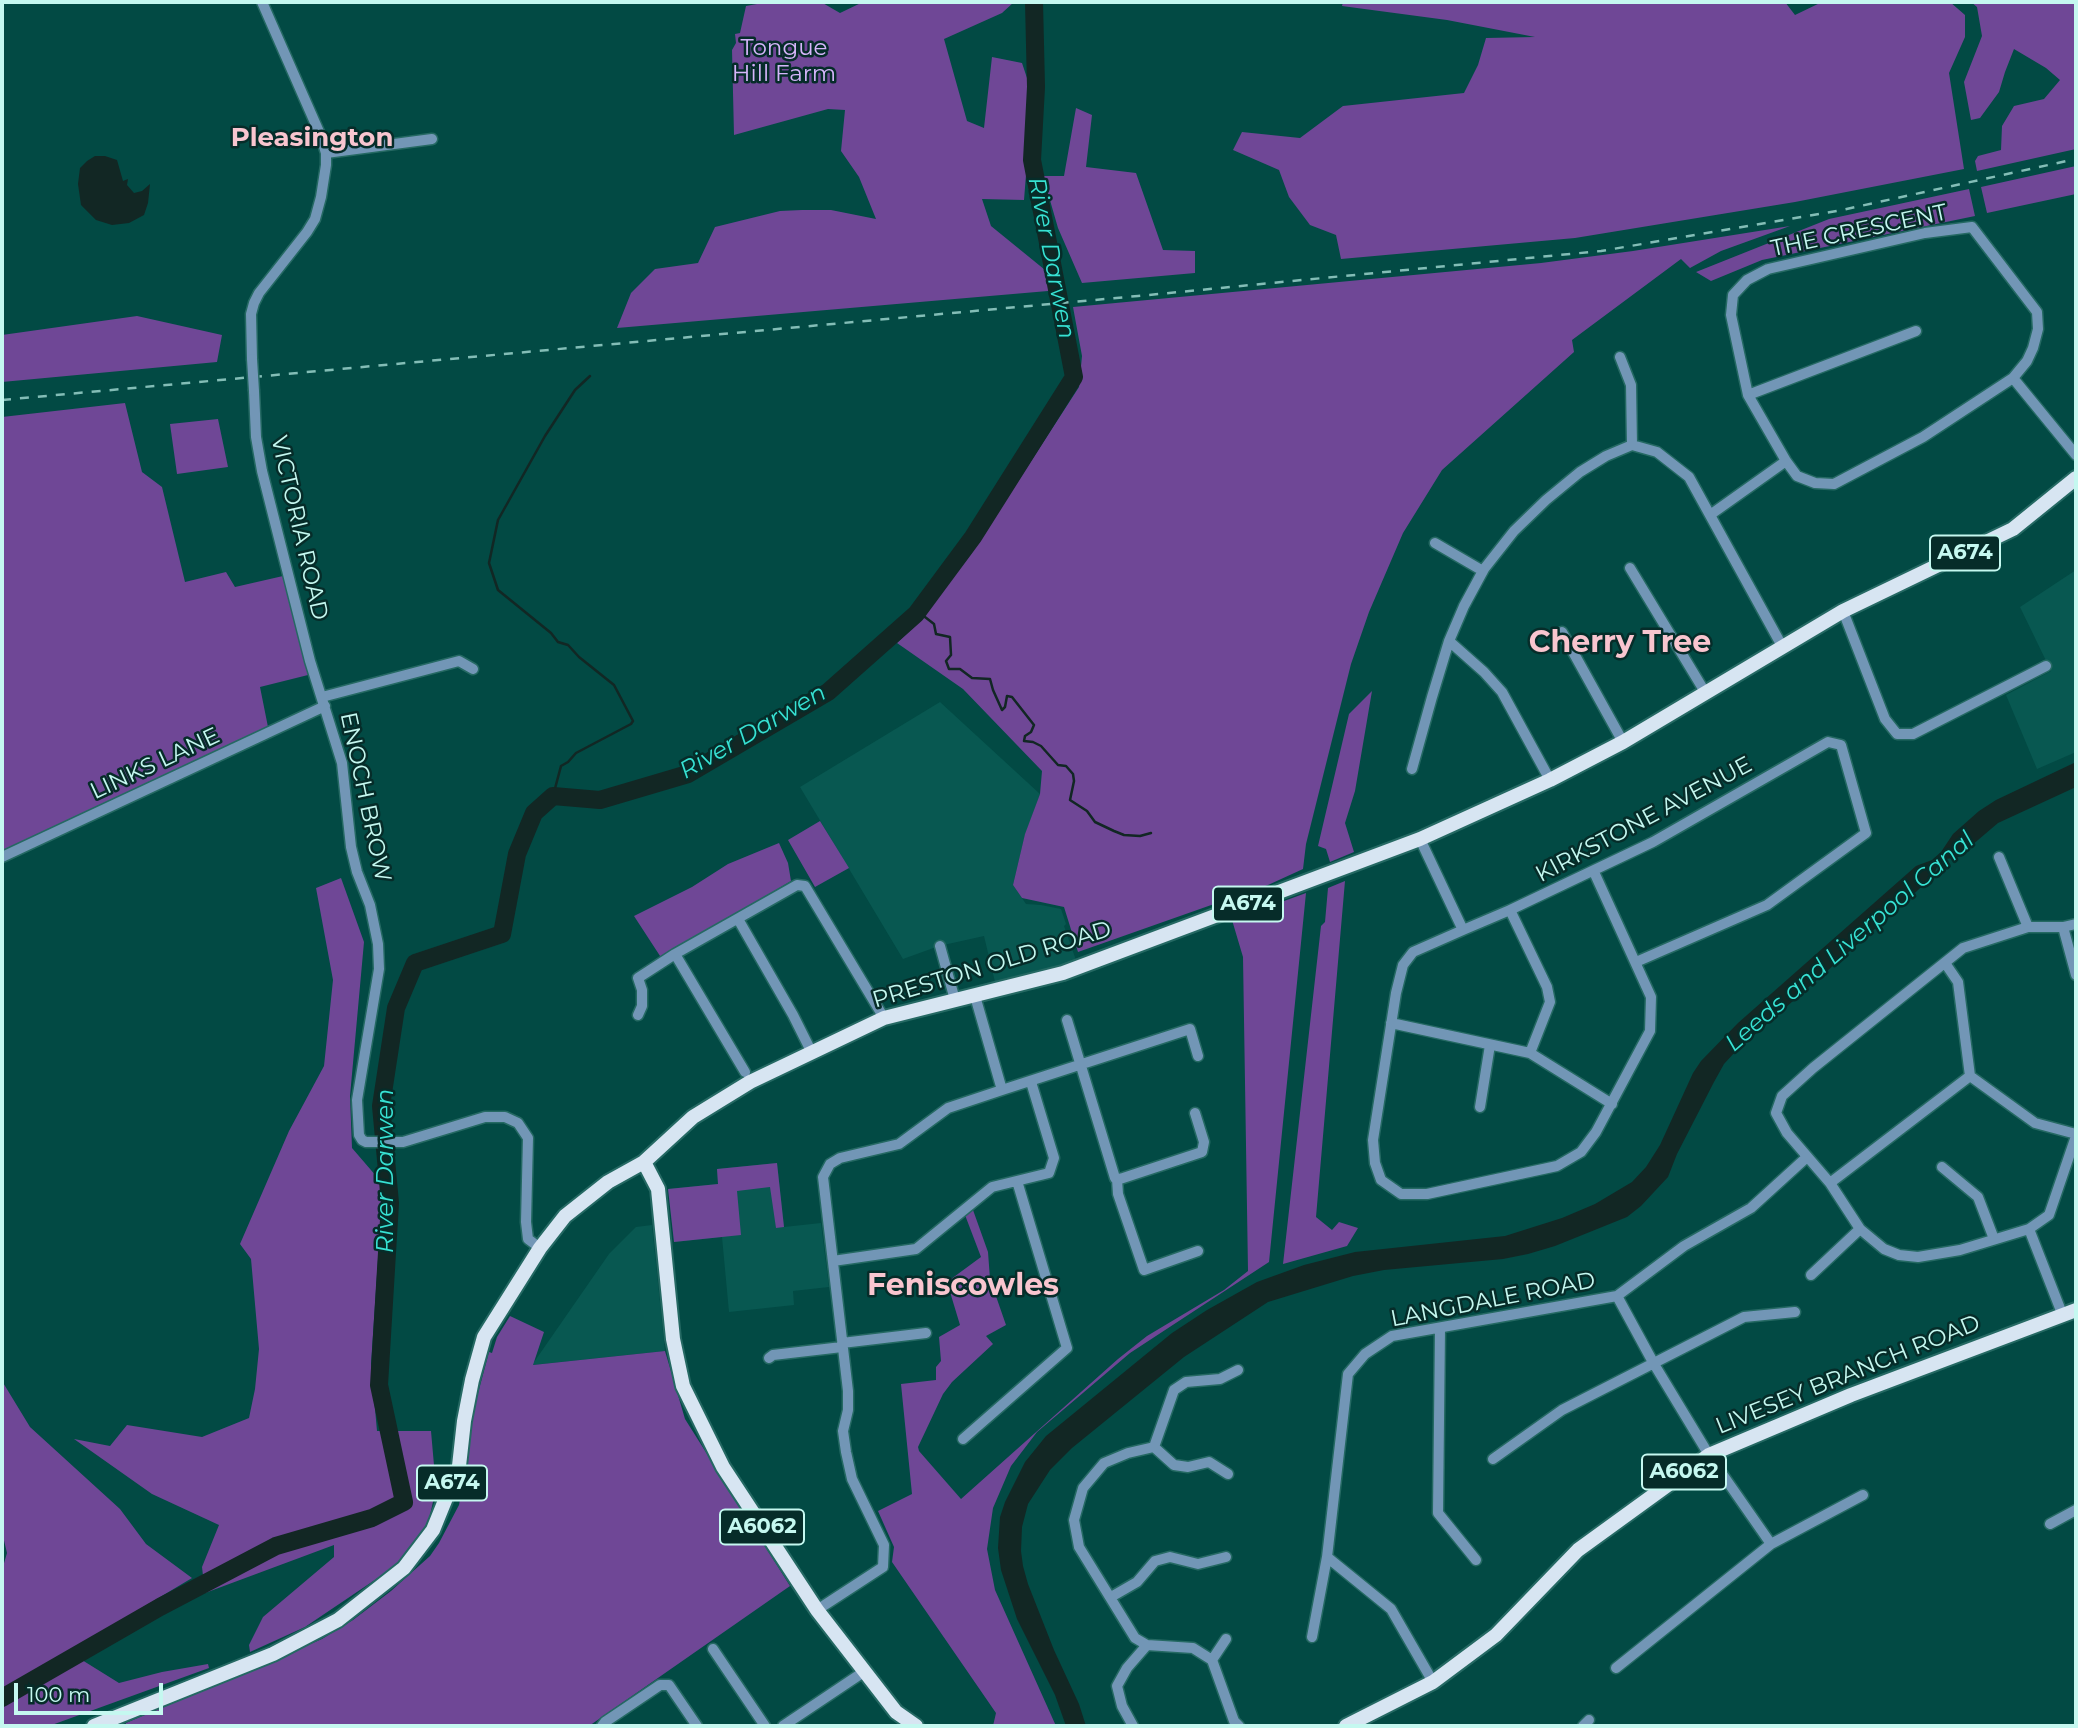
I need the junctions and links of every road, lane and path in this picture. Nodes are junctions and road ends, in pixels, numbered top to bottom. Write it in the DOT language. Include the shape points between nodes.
graph roads {
  1 [pos="262,2"];
  2 [pos="432,139"];
  3 [pos="326,152"];
  4 [pos="1916,331"];
  5 [pos="1620,357"];
  6 [pos="2013,378"];
  7 [pos="1748,395"];
  8 [pos="1632,445"];
  9 [pos="2076,455"];
  10 [pos="1786,461"];
  11 [pos="2076,478"];
  12 [pos="1710,514"];
  13 [pos="1434,543"];
  14 [pos="1630,568"];
  15 [pos="1483,571"];
  16 [pos="1843,611"];
  17 [pos="1562,632"];
  18 [pos="304,635"];
  19 [pos="1450,641"];
  20 [pos="1782,646"];
  21 [pos="2046,666"];
  22 [pos="473,669"];
  23 [pos="1705,692"];
  24 [pos="324,701"];
  25 [pos="1623,742"];
  26 [pos="1412,769"];
  27 [pos="1550,780"];
  28 [pos="1420,839"];
  29 [pos="2,857"];
  30 [pos="1999,858"];
  31 [pos="1594,872"];
  32 [pos="1510,911"];
  33 [pos="738,919"];
  34 [pos="2076,924"];
  35 [pos="2028,927"];
  36 [pos="2063,927"];
  37 [pos="1463,930"];
  38 [pos="940,946"];
  39 [pos="675,954"];
  40 [pos="1636,962"];
  41 [pos="1945,963"];
  42 [pos="2076,975"];
  43 [pos="975,996"];
  44 [pos="955,1000"];
  45 [pos="638,1015"];
  46 [pos="884,1018"];
  47 [pos="1067,1020"];
  48 [pos="1391,1023"];
  49 [pos="1490,1045"];
  50 [pos="812,1054"];
  51 [pos="1530,1054"];
  52 [pos="1198,1056"];
  53 [pos="1079,1064"];
  54 [pos="745,1072"];
  55 [pos="1970,1076"];
  56 [pos="1031,1082"];
  57 [pos="1002,1090"];
  58 [pos="1612,1104"];
  59 [pos="1480,1107"];
  60 [pos="1195,1113"];
  61 [pos="2076,1135"];
  62 [pos="1807,1157"];
  63 [pos="644,1162"];
  64 [pos="1942,1167"];
  65 [pos="1117,1179"];
  66 [pos="1017,1181"];
  67 [pos="1830,1183"];
  68 [pos="1860,1228"];
  69 [pos="2029,1228"];
  70 [pos="1994,1239"];
  71 [pos="540,1248"];
  72 [pos="1199,1251"];
  73 [pos="834,1261"];
  74 [pos="1811,1275"];
  75 [pos="1616,1296"];
  76 [pos="1795,1312"];
  77 [pos="2069,1313"];
  78 [pos="1440,1329"];
  79 [pos="926,1333"];
  80 [pos="842,1345"];
  81 [pos="769,1358"];
  82 [pos="1654,1364"];
  83 [pos="1238,1370"];
  84 [pos="963,1439"];
  85 [pos="1154,1447"];
  86 [pos="1709,1455"];
  87 [pos="1493,1459"];
  88 [pos="1228,1474"];
  89 [pos="1863,1496"];
  90 [pos="2076,1510"];
  91 [pos="2050,1524"];
  92 [pos="1771,1544"];
  93 [pos="1226,1557"];
  94 [pos="1326,1557"];
  95 [pos="1476,1560"];
  96 [pos="1111,1597"];
  97 [pos="817,1610"];
  98 [pos="1312,1637"];
  99 [pos="1226,1639"];
  100 [pos="1147,1645"];
  101 [pos="713,1649"];
  102 [pos="1212,1660"];
  103 [pos="1616,1668"];
  104 [pos="865,1671"];
  105 [pos="1433,1682"];
  106 [pos="102,1725"];
  107 [pos="1236,1725"];
  108 [pos="602,1726"];
  109 [pos="696,1726"];
  110 [pos="765,1726"];
  111 [pos="783,1726"];
  112 [pos="916,1726"];
  113 [pos="1133,1726"];
  114 [pos="1346,1726"];
  1 -- 3 [label="street, VICTORIA ROAD"];
  2 -- 3 [label="street"];
  3 -- 18 [label="street, VICTORIA ROAD, bridge" via="326,177 315,219 259,293 251,314 258,452"];
  4 -- 7 [label="street"];
  5 -- 8 [label="street" via="1631,385"];
  6 -- 7 [label="street, THE CRESCENT" via="2033,348 2037,312 1972,227 1925,233 1768,269 1747,280 1733,295 1731,315"];
  6 -- 9 [label="street"];
  6 -- 10 [label="street, THE CRESCENT" via="1923,437 1834,484 1797,476"];
  7 -- 10 [label="street, THE CRESCENT"];
  8 -- 12 [label="street" via="1657,452 1689,477"];
  8 -- 15 [label="street" via="1580,472 1546,500"];
  10 -- 12 [label="street"];
  11 -- 16 [label="main road, PRESTON OLD ROAD / A674" via="2013,529"];
  12 -- 20 [label="street"];
  13 -- 15 [label="street"];
  14 -- 23 [label="street"];
  15 -- 19 [label="street"];
  16 -- 20 [label="main road, PRESTON OLD ROAD / A674"];
  16 -- 21 [label="street" via="1885,719 1897,734 1913,734"];
  17 -- 25 [label="street"];
  18 -- 24 [label="street, ENOCH BROW"];
  19 -- 26 [label="street"];
  19 -- 27 [label="street" via="1502,692"];
  20 -- 23 [label="main road, PRESTON OLD ROAD / A674"];
  22 -- 24 [label="street, LINKS LANE" via="458,661"];
  23 -- 25 [label="main road, PRESTON OLD ROAD / A674"];
  24 -- 29 [label="street, LINKS LANE"];
  24 -- 71 [label="street, ENOCH BROW" via="342,764 351,846 378,944 379,969 357,1100 363,1138 403,1142 485,1117 505,1117 518,1123 528,1138 528,1240"];
  25 -- 27 [label="main road, PRESTON OLD ROAD / A674"];
  27 -- 28 [label="main road, PRESTON OLD ROAD / A674"];
  28 -- 37 [label="street"];
  28 -- 43 [label="main road, PRESTON OLD ROAD / A674" via="1063,973"];
  30 -- 35 [label="street"];
  31 -- 32 [label="street, KIRKSTONE AVENUE"];
  31 -- 40 [label="street, KIRKSTONE AVENUE"];
  31 -- 40 [label="street, KIRKSTONE AVENUE" via="1828,742 1841,745 1866,833 1768,905"];
  32 -- 37 [label="street, KIRKSTONE AVENUE"];
  32 -- 51 [label="street" via="1550,1002"];
  33 -- 39 [label="street"];
  33 -- 46 [label="street" via="797,885 805,886"];
  33 -- 50 [label="street"];
  34 -- 36 [label="street"];
  35 -- 36 [label="street"];
  35 -- 41 [label="street" via="1963,948"];
  36 -- 42 [label="street"];
  37 -- 48 [label="street, KIRKSTONE AVENUE" via="1413,952 1403,965"];
  38 -- 44 [label="street"];
  39 -- 45 [label="street" via="638,978 642,1006"];
  39 -- 54 [label="street"];
  40 -- 58 [label="street, KIRKSTONE AVENUE" via="1651,997 1650,1031"];
  41 -- 55 [label="street" via="1958,982"];
  41 -- 62 [label="street" via="1782,1096 1776,1113"];
  43 -- 44 [label="main road, PRESTON OLD ROAD / A674"];
  43 -- 57 [label="street"];
  44 -- 46 [label="main road, PRESTON OLD ROAD / A674"];
  46 -- 50 [label="main road, PRESTON OLD ROAD / A674"];
  47 -- 53 [label="street"];
  48 -- 49 [label="street"];
  48 -- 58 [label="street, KIRKSTONE AVENUE" via="1373,1140 1374,1163 1381,1180 1401,1194 1427,1194 1557,1166 1581,1152"];
  49 -- 51 [label="street"];
  49 -- 59 [label="street"];
  50 -- 63 [label="main road, PRESTON OLD ROAD / A674" via="750,1082 693,1117"];
  51 -- 58 [label="street"];
  52 -- 53 [label="street" via="1190,1029"];
  53 -- 56 [label="street"];
  53 -- 65 [label="street"];
  55 -- 61 [label="street" via="2035,1123"];
  55 -- 67 [label="street"];
  56 -- 57 [label="street"];
  56 -- 66 [label="street" via="1054,1158 1049,1173"];
  57 -- 73 [label="street" via="948,1108 899,1143 830,1164 823,1177"];
  60 -- 65 [label="street" via="1204,1142 1202,1152"];
  61 -- 69 [label="street" via="2049,1215"];
  62 -- 67 [label="street"];
  62 -- 75 [label="street" via="1751,1208 1684,1246"];
  63 -- 71 [label="main road, PRESTON OLD ROAD / A674" via="608,1182 565,1216"];
  63 -- 97 [label="main road, A6062" via="658,1189 682,1386 723,1467"];
  64 -- 70 [label="street" via="1978,1197"];
  65 -- 72 [label="street" via="1144,1270"];
  66 -- 73 [label="street" via="992,1187 916,1249"];
  66 -- 84 [label="street" via="1067,1348"];
  67 -- 68 [label="street"];
  68 -- 70 [label="street" via="1884,1249 1918,1257"];
  68 -- 74 [label="street"];
  69 -- 70 [label="street"];
  69 -- 77 [label="street"];
  71 -- 106 [label="main road, PRESTON OLD ROAD / A674" via="484,1337 464,1422 460,1466 433,1531 404,1568 338,1619 273,1654"];
  73 -- 80 [label="street"];
  75 -- 78 [label="street, LANGDALE ROAD"];
  75 -- 82 [label="street, LANGDALE ROAD"];
  76 -- 82 [label="street" via="1744,1317"];
  77 -- 86 [label="main road, LIVESEY BRANCH ROAD / A6062" via="1851,1395"];
  78 -- 94 [label="street, LANGDALE ROAD" via="1392,1336 1364,1354 1348,1374"];
  78 -- 95 [label="street" via="1438,1513"];
  79 -- 80 [label="street"];
  80 -- 81 [label="street"];
  80 -- 97 [label="street" via="848,1391 843,1431 846,1452 852,1479 884,1545 883,1567"];
  82 -- 86 [label="street, LANGDALE ROAD"];
  82 -- 87 [label="street" via="1562,1410"];
  83 -- 85 [label="street" via="1220,1378 1186,1382 1174,1390"];
  85 -- 88 [label="street" via="1174,1465 1209,1462"];
  85 -- 96 [label="street" via="1104,1463 1083,1488 1078,1502 1074,1520 1079,1547"];
  86 -- 92 [label="street, LANGDALE ROAD"];
  86 -- 105 [label="main road, LIVESEY BRANCH ROAD / A6062" via="1578,1550 1496,1635"];
  89 -- 92 [label="street"];
  90 -- 91 [label="street"];
  92 -- 103 [label="street"];
  93 -- 96 [label="street" via="1198,1564 1170,1557 1155,1561 1137,1582"];
  94 -- 98 [label="street, LANGDALE ROAD"];
  94 -- 105 [label="street" via="1391,1609"];
  96 -- 100 [label="street" via="1135,1637"];
  97 -- 104 [label="main road, A6062"];
  99 -- 102 [label="street"];
  100 -- 102 [label="street" via="1193,1648"];
  100 -- 113 [label="street" via="1116,1686"];
  101 -- 110 [label="street"];
  102 -- 107 [label="street"];
  104 -- 111 [label="street"];
  104 -- 112 [label="main road, A6062" via="896,1712"];
  105 -- 114 [label="main road, LIVESEY BRANCH ROAD / A6062"];
  108 -- 109 [label="street" via="660,1685 669,1685"];
}
